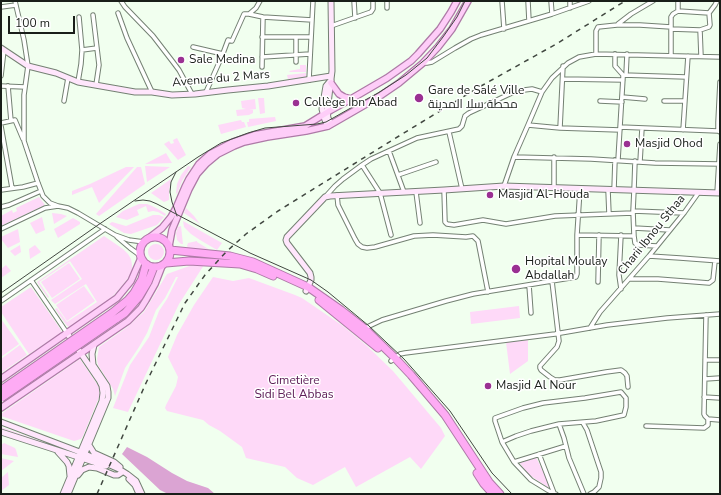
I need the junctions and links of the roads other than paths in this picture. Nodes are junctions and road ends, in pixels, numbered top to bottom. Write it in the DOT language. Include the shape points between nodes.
graph roads {
  1 [pos="121,1"];
  2 [pos="260,1"];
  3 [pos="313,1"];
  4 [pos="331,1"];
  5 [pos="354,1"];
  6 [pos="373,1"];
  7 [pos="387,1"];
  8 [pos="457,1"];
  9 [pos="468,1"];
  10 [pos="502,1"];
  11 [pos="528,1"];
  12 [pos="551,1"];
  13 [pos="570,1"];
  14 [pos="589,1"];
  15 [pos="653,1"];
  16 [pos="678,1"];
  17 [pos="16,3"];
  18 [pos="718,3"];
  19 [pos="1,7"];
  20 [pos="387,8"];
  21 [pos="570,8"];
  22 [pos="678,11"];
  23 [pos="118,13"];
  24 [pos="709,13"];
  25 [pos="249,14"];
  26 [pos="552,14"];
  27 [pos="93,15"];
  28 [pos="263,17"];
  29 [pos="80,18"];
  30 [pos="354,18"];
  31 [pos="312,20"];
  32 [pos="529,21"];
  33 [pos="617,25"];
  34 [pos="331,26"];
  35 [pos="671,28"];
  36 [pos="504,29"];
  37 [pos="700,30"];
  38 [pos="262,37"];
  39 [pos="296,37"];
  40 [pos="311,37"];
  41 [pos="193,47"];
  42 [pos="97,48"];
  43 [pos="3,49"];
  44 [pos="82,50"];
  45 [pos="223,54"];
  46 [pos="296,54"];
  47 [pos="310,54"];
  48 [pos="596,54"];
  49 [pos="615,54"];
  50 [pos="627,54"];
  51 [pos="671,55"];
  52 [pos="688,56"];
  53 [pos="701,56"];
  54 [pos="262,57"];
  55 [pos="720,57"];
  56 [pos="296,62"];
  57 [pos="423,63"];
  58 [pos="28,66"];
  59 [pos="563,66"];
  60 [pos="262,67"];
  61 [pos="624,75"];
  62 [pos="1,76"];
  63 [pos="686,77"];
  64 [pos="68,78"];
  65 [pos="562,79"];
  66 [pos="309,80"];
  67 [pos="331,80"];
  68 [pos="623,80"];
  69 [pos="78,82"];
  70 [pos="720,82"];
  71 [pos="96,85"];
  72 [pos="1,86"];
  73 [pos="8,86"];
  74 [pos="25,87"];
  75 [pos="152,92"];
  76 [pos="206,92"];
  77 [pos="542,92"];
  78 [pos="192,94"];
  79 [pos="622,97"];
  80 [pos="351,99"];
  81 [pos="645,99"];
  82 [pos="600,100"];
  83 [pos="64,101"];
  84 [pos="664,101"];
  85 [pos="684,101"];
  86 [pos="622,102"];
  87 [pos="719,111"];
  88 [pos="324,112"];
  89 [pos="11,121"];
  90 [pos="1,123"];
  91 [pos="330,125"];
  92 [pos="1,126"];
  93 [pos="528,126"];
  94 [pos="560,128"];
  95 [pos="620,128"];
  96 [pos="642,128"];
  97 [pos="683,130"];
  98 [pos="719,131"];
  99 [pos="449,132"];
  100 [pos="24,141"];
  101 [pos="720,144"];
  102 [pos="390,151"];
  103 [pos="514,157"];
  104 [pos="554,157"];
  105 [pos="616,160"];
  106 [pos="436,162"];
  107 [pos="635,162"];
  108 [pos="640,162"];
  109 [pos="719,164"];
  110 [pos="362,165"];
  111 [pos="398,175"];
  112 [pos="38,183"];
  113 [pos="504,186"];
  114 [pos="12,188"];
  115 [pos="554,188"];
  116 [pos="462,189"];
  117 [pos="580,189"];
  118 [pos="1,190"];
  119 [pos="444,190"];
  120 [pos="608,190"];
  121 [pos="614,190"];
  122 [pos="634,190"];
  123 [pos="41,191"];
  124 [pos="404,192"];
  125 [pos="416,192"];
  126 [pos="699,192"];
  127 [pos="380,193"];
  128 [pos="719,193"];
  129 [pos="337,195"];
  130 [pos="325,197"];
  131 [pos="58,206"];
  132 [pos="1,207"];
  133 [pos="633,212"];
  134 [pos="684,213"];
  135 [pos="578,214"];
  136 [pos="609,214"];
  137 [pos="420,223"];
  138 [pos="634,228"];
  139 [pos="1,229"];
  140 [pos="105,229"];
  141 [pos="670,230"];
  142 [pos="115,235"];
  143 [pos="577,235"];
  144 [pos="599,235"];
  145 [pos="621,235"];
  146 [pos="391,236"];
  147 [pos="634,236"];
  148 [pos="146,240"];
  149 [pos="657,246"];
  150 [pos="170,248"];
  151 [pos="649,256"];
  152 [pos="143,259"];
  153 [pos="715,261"];
  154 [pos="720,261"];
  155 [pos="164,265"];
  156 [pos="154,267"];
  157 [pos="629,279"];
  158 [pos="31,280"];
  159 [pos="552,281"];
  160 [pos="598,282"];
  161 [pos="529,285"];
  162 [pos="307,289"];
  163 [pos="620,289"];
  164 [pos="488,292"];
  165 [pos="1,300"];
  166 [pos="532,313"];
  167 [pos="720,314"];
  168 [pos="706,315"];
  169 [pos="114,316"];
  170 [pos="590,328"];
  171 [pos="361,330"];
  172 [pos="67,333"];
  173 [pos="558,334"];
  174 [pos="94,345"];
  175 [pos="81,354"];
  176 [pos="393,359"];
  177 [pos="705,360"];
  178 [pos="720,360"];
  179 [pos="720,378"];
  180 [pos="1,379"];
  181 [pos="704,379"];
  182 [pos="628,387"];
  183 [pos="1,390"];
  184 [pos="704,397"];
  185 [pos="1,398"];
  186 [pos="720,398"];
  187 [pos="1,408"];
  188 [pos="708,419"];
  189 [pos="720,420"];
  190 [pos="1,422"];
  191 [pos="583,423"];
  192 [pos="559,424"];
  193 [pos="646,426"];
  194 [pos="1,432"];
  195 [pos="502,442"];
  196 [pos="89,445"];
  197 [pos="566,446"];
  198 [pos="56,450"];
  199 [pos="539,454"];
  200 [pos="82,456"];
  201 [pos="514,462"];
  202 [pos="121,473"];
  203 [pos="127,474"];
  204 [pos="72,479"];
  205 [pos="63,494"];
  206 [pos="68,494"];
  207 [pos="139,494"];
  208 [pos="142,494"];
  209 [pos="493,494"];
  210 [pos="500,494"];
  211 [pos="555,494"];
  212 [pos="584,494"];
  213 [pos="590,494"];
  1 -- 78 [label="street" via="173,62"];
  2 -- 25 [label="street"];
  3 -- 31 [label="street"];
  4 -- 34 [label="street"];
  5 -- 30 [label="street"];
  6 -- 30 [label="street" via="374,8 371,12"];
  7 -- 20 [label="street"];
  8 -- 80 [label="main road" via="440,29 411,61"];
  9 -- 57 [label="main road" via="452,29"];
  10 -- 36 [label="street"];
  11 -- 32 [label="street"];
  12 -- 26 [label="street"];
  13 -- 21 [label="street"];
  14 -- 21 [label="street"];
  15 -- 33 [label="street"];
  16 -- 22 [label="street"];
  17 -- 19 [label="street"];
  17 -- 58 [label="street"];
  18 -- 24 [label="street"];
  21 -- 26 [label="street"];
  22 -- 24 [label="street"];
  22 -- 35 [label="street" via="670,19"];
  23 -- 75 [label="street"];
  24 -- 37 [label="street" via="709,26"];
  25 -- 28 [label="street"];
  25 -- 45 [label="street" via="244,14 232,41 228,40"];
  26 -- 32 [label="street"];
  27 -- 42 [label="street"];
  28 -- 31 [label="street"];
  28 -- 38 [label="street"];
  29 -- 44 [label="street"];
  30 -- 34 [label="street"];
  31 -- 40 [label="street"];
  32 -- 36 [label="street"];
  33 -- 35 [label="street"];
  33 -- 48 [label="street" via="597,27"];
  34 -- 67 [label="street"];
  35 -- 37 [label="street"];
  35 -- 51 [label="street"];
  36 -- 57 [label="street" via="471,39 432,62"];
  37 -- 53 [label="street"];
  38 -- 39 [label="street"];
  38 -- 54 [label="street"];
  39 -- 40 [label="street"];
  39 -- 46 [label="street"];
  40 -- 47 [label="street"];
  41 -- 45 [label="street"];
  42 -- 44 [label="street"];
  42 -- 71 [label="street" via="99,65"];
  43 -- 58 [label="street, Avenue du 2 Mars"];
  43 -- 62 [label="street"];
  44 -- 69 [label="street"];
  45 -- 76 [label="street"];
  46 -- 47 [label="street"];
  46 -- 54 [label="street"];
  46 -- 56 [label="street"];
  47 -- 66 [label="street"];
  48 -- 49 [label="street"];
  48 -- 59 [label="street" via="579,57"];
  49 -- 50 [label="street"];
  49 -- 61 [label="street" via="615,66"];
  50 -- 51 [label="street"];
  50 -- 61 [label="street"];
  51 -- 52 [label="street"];
  52 -- 53 [label="street"];
  52 -- 63 [label="street"];
  53 -- 55 [label="street"];
  54 -- 60 [label="street"];
  57 -- 91 [label="main road" via="380,96"];
  58 -- 64 [label="street, Avenue du 2 Mars"];
  58 -- 74 [label="street"];
  59 -- 65 [label="street"];
  59 -- 77 [label="street"];
  61 -- 63 [label="street"];
  61 -- 68 [label="street"];
  63 -- 85 [label="street"];
  64 -- 69 [label="street, Avenue du 2 Mars"];
  64 -- 83 [label="street"];
  65 -- 68 [label="street"];
  65 -- 94 [label="street"];
  66 -- 67 [label="street, Avenue du 2 Mars"];
  66 -- 76 [label="street, Avenue du 2 Mars"];
  67 -- 80 [label="main road" via="339,94"];
  67 -- 88 [label="street"];
  68 -- 79 [label="street"];
  69 -- 71 [label="street, Avenue du 2 Mars"];
  70 -- 87 [label="street"];
  71 -- 75 [label="street, Avenue du 2 Mars" via="126,91"];
  72 -- 73 [label="street"];
  73 -- 74 [label="street"];
  73 -- 89 [label="street"];
  74 -- 100 [label="street"];
  75 -- 78 [label="street, Avenue du 2 Mars"];
  76 -- 78 [label="street, Avenue du 2 Mars"];
  77 -- 93 [label="street"];
  77 -- 99 [label="street" via="532,89 516,91 469,113 464,117 461,128"];
  79 -- 81 [label="street"];
  79 -- 86 [label="street"];
  80 -- 88 [label="main road"];
  82 -- 86 [label="street"];
  84 -- 85 [label="street"];
  85 -- 97 [label="street"];
  86 -- 95 [label="street"];
  87 -- 98 [label="street"];
  88 -- 91 [label="street"];
  88 -- 148 [label="main road" via="304,126 244,139 210,154 199,164 184,187 171,217 162,228"];
  89 -- 90 [label="street"];
  89 -- 100 [label="street" via="17,122"];
  91 -- 150 [label="main road" via="244,142 213,158 202,168 189,189 172,228"];
  92 -- 114 [label="street"];
  93 -- 94 [label="street"];
  93 -- 103 [label="street"];
  94 -- 95 [label="street"];
  95 -- 96 [label="street"];
  95 -- 105 [label="street"];
  96 -- 97 [label="street"];
  96 -- 108 [label="street"];
  97 -- 98 [label="street"];
  99 -- 102 [label="street" via="417,138"];
  99 -- 116 [label="street"];
  100 -- 112 [label="street"];
  101 -- 109 [label="street"];
  102 -- 110 [label="street"];
  102 -- 111 [label="street"];
  103 -- 104 [label="street"];
  103 -- 113 [label="street"];
  104 -- 105 [label="street"];
  104 -- 115 [label="street"];
  105 -- 107 [label="street"];
  105 -- 121 [label="street"];
  106 -- 111 [label="street"];
  107 -- 108 [label="street"];
  107 -- 122 [label="street"];
  108 -- 109 [label="street"];
  109 -- 128 [label="street"];
  110 -- 127 [label="street"];
  110 -- 130 [label="street"];
  111 -- 124 [label="street"];
  112 -- 114 [label="street"];
  112 -- 123 [label="street"];
  113 -- 115 [label="street"];
  113 -- 116 [label="street"];
  114 -- 118 [label="street"];
  115 -- 117 [label="street"];
  116 -- 119 [label="street"];
  117 -- 120 [label="street"];
  117 -- 135 [label="street"];
  119 -- 125 [label="street"];
  119 -- 135 [label="street" via="444,219 447,224 483,220 506,224"];
  120 -- 121 [label="street"];
  120 -- 136 [label="street"];
  121 -- 122 [label="street"];
  122 -- 126 [label="street"];
  122 -- 133 [label="street"];
  123 -- 131 [label="street" via="47,200"];
  123 -- 132 [label="street"];
  124 -- 125 [label="street"];
  124 -- 127 [label="street"];
  125 -- 137 [label="street"];
  126 -- 128 [label="street"];
  126 -- 134 [label="street, Charii Ibnou Sthaa"];
  127 -- 129 [label="street"];
  127 -- 146 [label="street"];
  129 -- 130 [label="street"];
  129 -- 164 [label="street" via="338,205 355,239 362,247 375,247 414,236 473,236 478,241"];
  130 -- 162 [label="street" via="286,240 310,273"];
  131 -- 139 [label="street" via="45,208"];
  131 -- 140 [label="street" via="68,208"];
  133 -- 134 [label="street"];
  133 -- 136 [label="street"];
  133 -- 138 [label="street"];
  134 -- 141 [label="street, Charii Ibnou Sthaa"];
  135 -- 136 [label="street"];
  135 -- 143 [label="street"];
  138 -- 141 [label="street"];
  138 -- 147 [label="street"];
  140 -- 142 [label="street"];
  140 -- 158 [label="street"];
  141 -- 149 [label="street, Charii Ibnou Sthaa"];
  142 -- 148 [label="street" via="129,240"];
  142 -- 152 [label="street"];
  143 -- 144 [label="street"];
  143 -- 159 [label="street" via="577,276"];
  144 -- 145 [label="street"];
  144 -- 160 [label="street"];
  145 -- 147 [label="street"];
  145 -- 163 [label="street"];
  147 -- 149 [label="street" via="635,244"];
  148 -- 150 [label="highway" via="161,238"];
  148 -- 152 [label="highway" via="140,251"];
  149 -- 151 [label="street, Charii Ibnou Sthaa"];
  150 -- 155 [label="highway" via="169,259"];
  150 -- 162 [label="highway" via="230,256 253,262"];
  151 -- 153 [label="street"];
  151 -- 157 [label="street, Charii Ibnou Sthaa"];
  152 -- 156 [label="highway"];
  152 -- 169 [label="highway" via="142,279 134,293"];
  152 -- 172 [label="main road" via="131,281 117,298"];
  153 -- 154 [label="street"];
  153 -- 157 [label="street" via="713,280 709,283"];
  155 -- 156 [label="highway"];
  155 -- 162 [label="highway" via="189,261 240,264"];
  155 -- 174 [label="main road" via="141,308 128,321"];
  156 -- 169 [label="highway" via="139,298 125,313"];
  157 -- 163 [label="street, Charii Ibnou Sthaa"];
  158 -- 165 [label="street"];
  158 -- 172 [label="street"];
  159 -- 161 [label="street"];
  159 -- 173 [label="street"];
  161 -- 164 [label="street"];
  161 -- 166 [label="street"];
  162 -- 171 [label="highway"];
  163 -- 170 [label="street, Charii Ibnou Sthaa"];
  164 -- 171 [label="street" via="446,300 382,320"];
  167 -- 168 [label="street"];
  168 -- 170 [label="street" via="607,324"];
  168 -- 177 [label="street"];
  169 -- 183 [label="highway, bridge"];
  169 -- 185 [label="highway, bridge"];
  170 -- 173 [label="street"];
  171 -- 176 [label="highway"];
  172 -- 175 [label="street"];
  172 -- 180 [label="main road"];
  173 -- 176 [label="street" via="405,353"];
  173 -- 182 [label="street" via="556,348 540,366 550,377 560,380 621,370 627,376"];
  174 -- 175 [label="main road"];
  174 -- 196 [label="street" via="93,365 108,389 108,401"];
  175 -- 187 [label="main road"];
  175 -- 200 [label="street" via="101,383 103,393"];
  176 -- 209 [label="highway" via="441,417"];
  176 -- 210 [label="highway" via="411,375 445,415 489,482"];
  177 -- 178 [label="street"];
  177 -- 181 [label="street"];
  179 -- 181 [label="street"];
  181 -- 184 [label="street"];
  184 -- 186 [label="street"];
  184 -- 188 [label="street" via="704,414"];
  188 -- 189 [label="street"];
  188 -- 193 [label="street" via="708,426 704,428"];
  190 -- 200 [label="street"];
  191 -- 192 [label="street"];
  191 -- 195 [label="street" via="624,414 626,398 621,392 523,408 495,418"];
  191 -- 213 [label="street" via="602,472 599,487"];
  192 -- 195 [label="street"];
  192 -- 197 [label="street"];
  194 -- 198 [label="street"];
  195 -- 201 [label="street"];
  196 -- 200 [label="street"];
  196 -- 203 [label="street" via="94,453 114,462"];
  197 -- 199 [label="street"];
  197 -- 212 [label="street"];
  198 -- 200 [label="street"];
  198 -- 204 [label="street" via="67,462"];
  199 -- 201 [label="street"];
  199 -- 211 [label="street"];
  200 -- 202 [label="street"];
  200 -- 203 [label="street"];
  200 -- 204 [label="street"];
  201 -- 211 [label="street" via="531,480"];
  202 -- 204 [label="street" via="114,475 89,467"];
  202 -- 207 [label="street" via="132,481"];
  203 -- 208 [label="street" via="136,481"];
  204 -- 205 [label="street"];
  204 -- 206 [label="street"];
}
